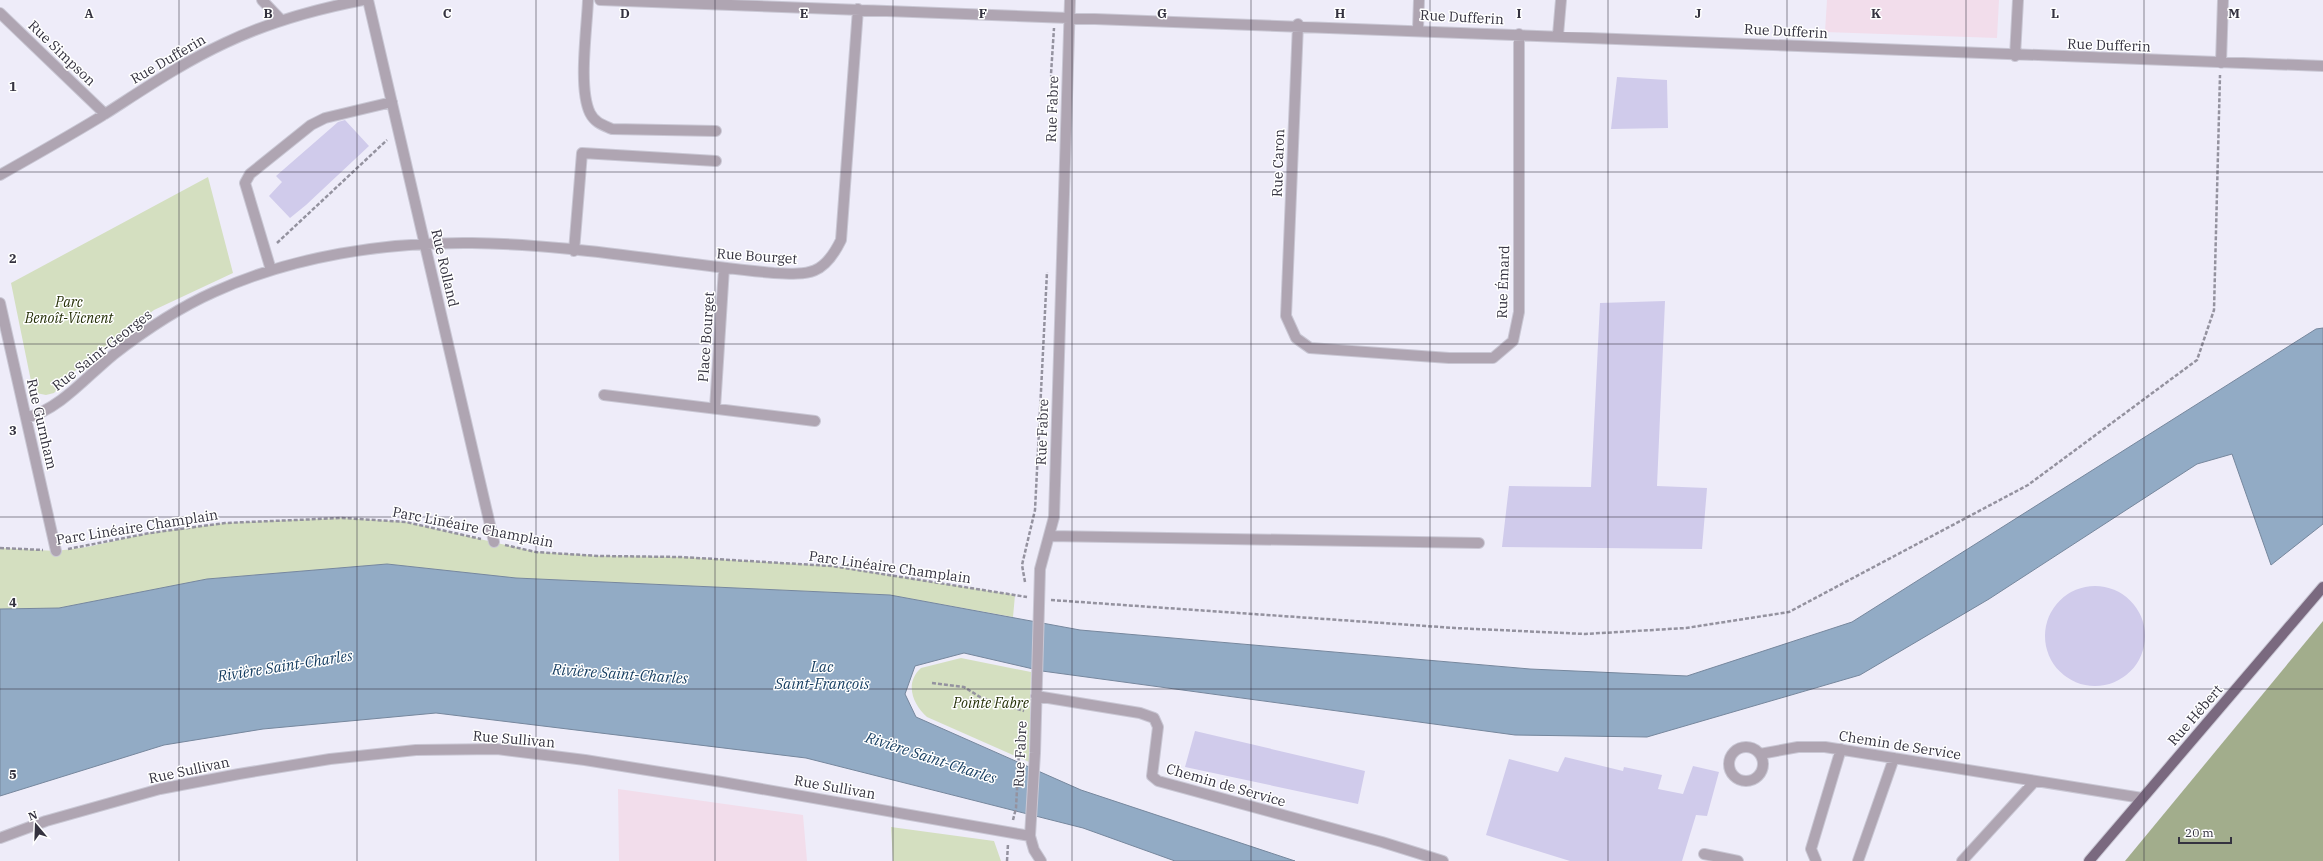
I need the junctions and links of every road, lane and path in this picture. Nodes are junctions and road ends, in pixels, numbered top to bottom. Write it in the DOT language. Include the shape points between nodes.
graph roads {
  1 [pos="262,0"];
  2 [pos="364,0"];
  3 [pos="368,0"];
  4 [pos="588,0"];
  5 [pos="600,0"];
  6 [pos="1070,0"];
  7 [pos="1419,0"];
  8 [pos="1561,0"];
  9 [pos="2018,0"];
  10 [pos="2223,0"];
  11 [pos="678,1"];
  12 [pos="858,8"];
  13 [pos="0,13"];
  14 [pos="1055,16"];
  15 [pos="1069,16"];
  16 [pos="281,20"];
  17 [pos="1298,24"];
  18 [pos="1418,29"];
  19 [pos="1519,34"];
  20 [pos="1558,35"];
  21 [pos="2015,56"];
  22 [pos="2221,63"];
  23 [pos="2323,66"];
  24 [pos="1053,88"];
  25 [pos="392,102"];
  26 [pos="105,114"];
  27 [pos="398,129"];
  28 [pos="716,131"];
  29 [pos="716,160"];
  30 [pos="0,175"];
  31 [pos="425,245"];
  32 [pos="574,250"];
  33 [pos="266,253"];
  34 [pos="1048,265"];
  35 [pos="724,268"];
  36 [pos="271,270"];
  37 [pos="0,303"];
  38 [pos="1287,304"];
  39 [pos="604,395"];
  40 [pos="715,408"];
  41 [pos="26,418"];
  42 [pos="815,421"];
  43 [pos="1049,536"];
  44 [pos="494,542"];
  45 [pos="1479,543"];
  46 [pos="0,548"];
  47 [pos="56,551"];
  48 [pos="1025,584"];
  49 [pos="2323,587"];
  50 [pos="1026,591"];
  51 [pos="1027,597"];
  52 [pos="1039,599"];
  53 [pos="1027,604"];
  54 [pos="932,683"];
  55 [pos="1036,696"];
  56 [pos="1036,715"];
  57 [pos="1020,730"];
  58 [pos="1841,749"];
  59 [pos="1760,754"];
  60 [pos="1894,758"];
  61 [pos="2036,781"];
  62 [pos="2142,798"];
  63 [pos="1016,808"];
  64 [pos="1030,836"];
  65 [pos="0,838"];
  66 [pos="1704,854"];
  67 [pos="1041,861"];
  68 [pos="1443,861"];
  69 [pos="1735,861"];
  70 [pos="1816,861"];
  71 [pos="1858,861"];
  72 [pos="1962,861"];
  73 [pos="2089,861"];
  1 -- 16 [label="street"];
  2 -- 16 [label="street, Rue Dufferin"];
  3 -- 25 [label="street, Rue Rolland"];
  4 -- 28 [label="street" via="584,87 590,114 598,124 612,129"];
  5 -- 11 [label="street, Rue Dufferin"];
  6 -- 15 [label="street, Rue Fabre"];
  7 -- 18 [label="street"];
  8 -- 20 [label="street"];
  9 -- 21 [label="street"];
  10 -- 22 [label="street"];
  11 -- 12 [label="street, Rue Dufferin"];
  12 -- 14 [label="street, Rue Dufferin"];
  12 -- 35 [label="street, Rue Bourget" via="840,240 833,258 820,268 802,274"];
  13 -- 26 [label="street, Rue Simpson"];
  14 -- 15 [label="street, Rue Dufferin"];
  14 -- 24 [label="path, Rue Fabre" via="1051,74"];
  15 -- 17 [label="street, Rue Dufferin"];
  15 -- 43 [label="street, Rue Fabre" via="1054,517"];
  16 -- 26 [label="street, Rue Dufferin" via="225,43 158,78"];
  17 -- 18 [label="street, Rue Dufferin"];
  17 -- 38 [label="street, Rue Caron"];
  18 -- 19 [label="street, Rue Dufferin"];
  19 -- 20 [label="street, Rue Dufferin"];
  19 -- 38 [label="street, Rue Émard" via="1519,312 1513,341 1493,358 1449,358 1310,348 1296,338 1286,316"];
  20 -- 21 [label="street, Rue Dufferin"];
  21 -- 22 [label="street, Rue Dufferin"];
  22 -- 23 [label="street, Rue Dufferin"];
  22 -- 52 [label="path, Parc Linéaire Champlain" via="2214,310 2197,360 2028,485 1789,612 1686,628 1585,634"];
  25 -- 27 [label="street, Rue Rolland"];
  25 -- 33 [label="street" via="325,118 311,125 250,174 245,183"];
  26 -- 30 [label="street, Rue Dufferin"];
  27 -- 31 [label="street, Rue Rolland"];
  27 -- 33 [label="path"];
  29 -- 32 [label="street" via="582,152"];
  31 -- 32 [label="street, Rue Bourget" via="472,243"];
  31 -- 36 [label="street, Rue Saint-Georges" via="333,255"];
  31 -- 44 [label="street, Rue Rolland"];
  32 -- 35 [label="street, Rue Bourget"];
  33 -- 36 [label="street"];
  34 -- 48 [label="path, Rue Fabre" via="1035,510 1022,565"];
  35 -- 40 [label="street, Place Bourget"];
  36 -- 41 [label="street, Rue Saint-Georges" via="184,306 113,355 60,401 41,414"];
  37 -- 41 [label="street, Rue Gurnham"];
  39 -- 40 [label="street"];
  40 -- 42 [label="street"];
  41 -- 47 [label="street, Rue Gurnham"];
  43 -- 45 [label="street"];
  43 -- 52 [label="street, Rue Fabre" via="1040,569"];
  44 -- 47 [label="path, Parc Linéaire Champlain" via="406,522 342,518 225,523 150,533 88,547"];
  44 -- 51 [label="path, Parc Linéaire Champlain" via="536,552 832,566"];
  46 -- 47 [label="path, Parc Linéaire Champlain"];
  49 -- 62 [label="main road, Rue Hébert"];
  50 -- 51 [label="path"];
  51 -- 52 [label="path, Parc Linéaire Champlain"];
  51 -- 53 [label="path"];
  52 -- 55 [label="street, Rue Fabre"];
  54 -- 56 [label="path" via="964,687 980,697"];
  55 -- 56 [label="street, Rue Fabre"];
  55 -- 68 [label="street, Chemin de Service" via="1140,713 1154,718 1158,727 1152,776 1158,781"];
  56 -- 64 [label="street, Rue Fabre"];
  57 -- 63 [label="path, Rue Fabre"];
  58 -- 59 [label="street, Chemin de Service" via="1798,747"];
  58 -- 60 [label="street, Chemin de Service"];
  58 -- 70 [label="street" via="1811,849"];
  60 -- 61 [label="street, Chemin de Service"];
  60 -- 71 [label="street"];
  61 -- 62 [label="street, Chemin de Service"];
  61 -- 72 [label="street"];
  62 -- 73 [label="main road, Rue Hébert"];
  64 -- 65 [label="street, Rue Sullivan" via="699,778 585,760 489,749 416,750 330,759 239,774 160,789 46,821"];
  64 -- 67 [label="street, Rue Fabre"];
  66 -- 69 [label="street"];
}
